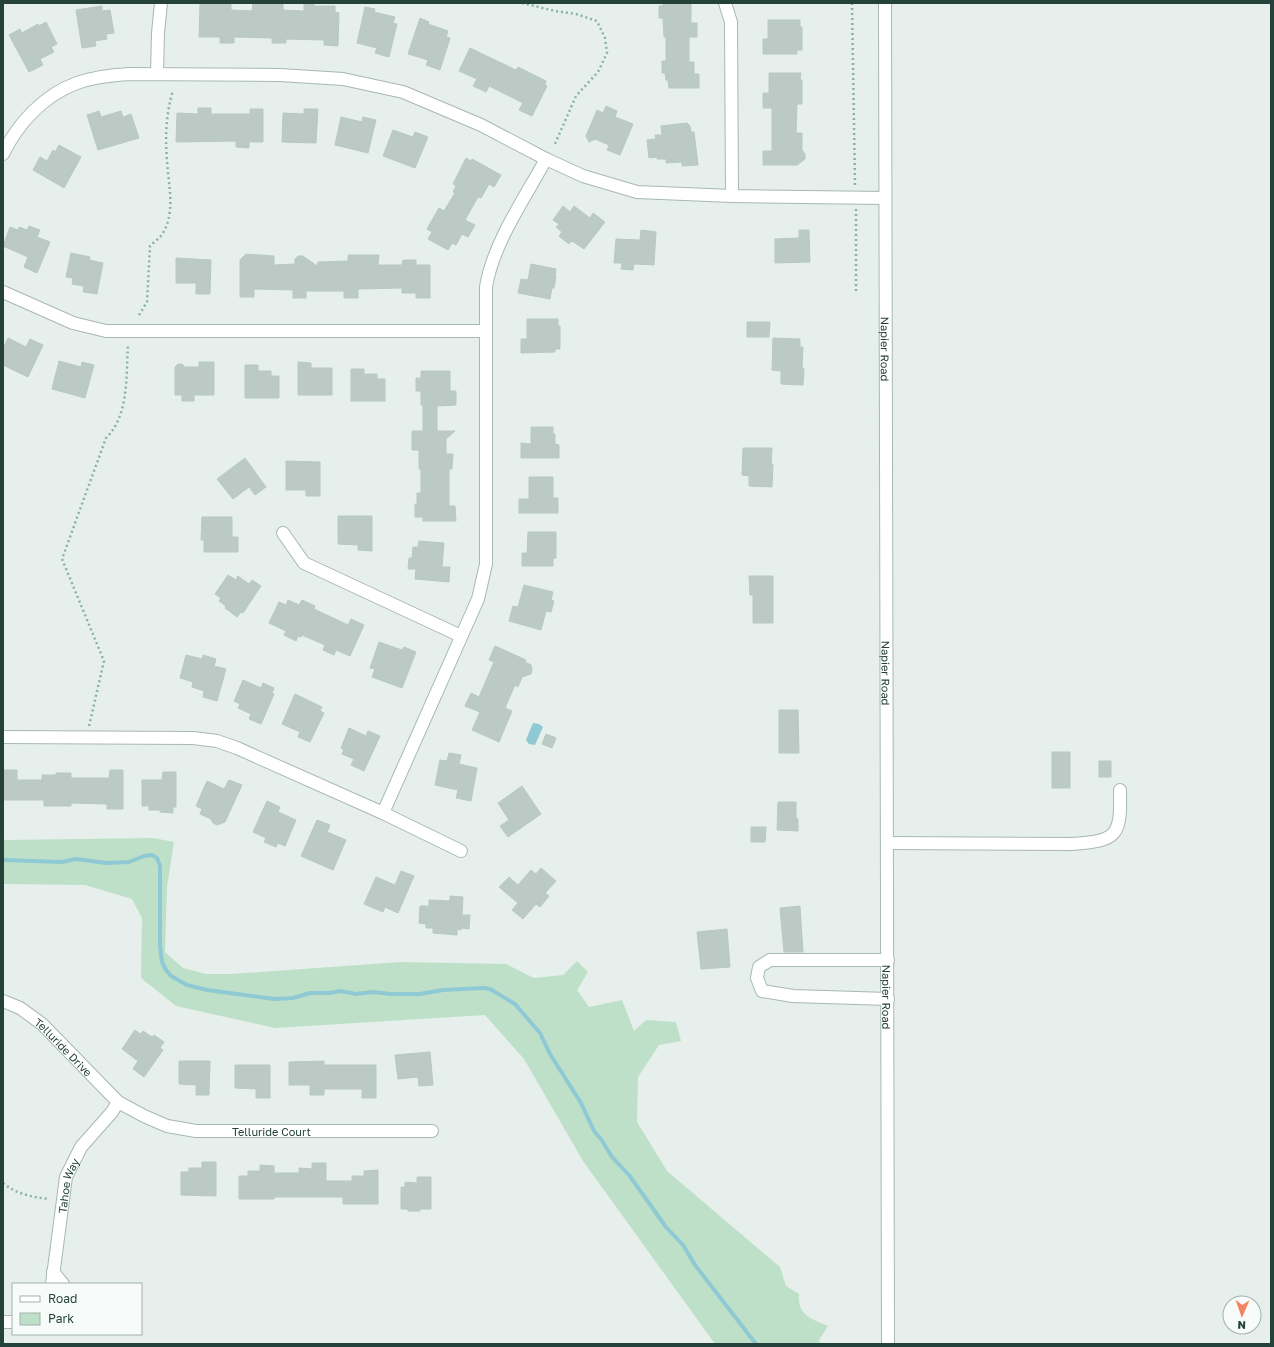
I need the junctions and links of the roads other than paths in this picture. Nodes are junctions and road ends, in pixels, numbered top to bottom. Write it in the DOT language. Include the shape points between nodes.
graph roads {
  1 [pos="161,3"];
  2 [pos="724,3"];
  3 [pos="885,3"];
  4 [pos="157,74"];
  5 [pos="3,154"];
  6 [pos="546,159"];
  7 [pos="732,196"];
  8 [pos="885,198"];
  9 [pos="3,292"];
  10 [pos="486,330"];
  11 [pos="283,533"];
  12 [pos="461,636"];
  13 [pos="3,737"];
  14 [pos="1120,790"];
  15 [pos="383,813"];
  16 [pos="888,843"];
  17 [pos="461,851"];
  18 [pos="888,960"];
  19 [pos="888,999"];
  20 [pos="3,1001"];
  21 [pos="118,1102"];
  22 [pos="432,1132"];
  23 [pos="52,1278"];
  24 [pos="61,1283"];
  25 [pos="888,1344"];
  1 -- 4 [label="street"];
  2 -- 7 [label="street" via="731,22"];
  3 -- 8 [label="street, Napier Road"];
  4 -- 5 [label="street" via="106,76 76,83 58,92 23,122"];
  4 -- 6 [label="street" via="280,75 350,80 403,92 481,125"];
  6 -- 7 [label="street" via="583,176 637,192"];
  6 -- 10 [label="street" via="507,229 490,266 486,287"];
  7 -- 8 [label="street"];
  8 -- 16 [label="street, Napier Road"];
  9 -- 10 [label="street" via="73,324 106,330"];
  10 -- 12 [label="street" via="486,564 478,599"];
  11 -- 12 [label="street" via="304,563"];
  12 -- 15 [label="street"];
  13 -- 15 [label="street" via="193,738 217,741"];
  14 -- 16 [label="street" via="1120,815 1114,834 1089,843"];
  15 -- 17 [label="street"];
  16 -- 18 [label="street, Napier Road"];
  18 -- 19 [label="street, Napier Road"];
  18 -- 19 [label="street" via="770,960 759,967 757,978 762,991 793,996"];
  19 -- 25 [label="street, Napier Road"];
  20 -- 21 [label="street, Telluride Drive" via="20,1008 42,1024"];
  21 -- 22 [label="street, Telluride Court" via="167,1126 196,1131"];
  21 -- 23 [label="street, Tahoe Way" via="81,1147 66,1177"];
  23 -- 24 [label="street"];
}
